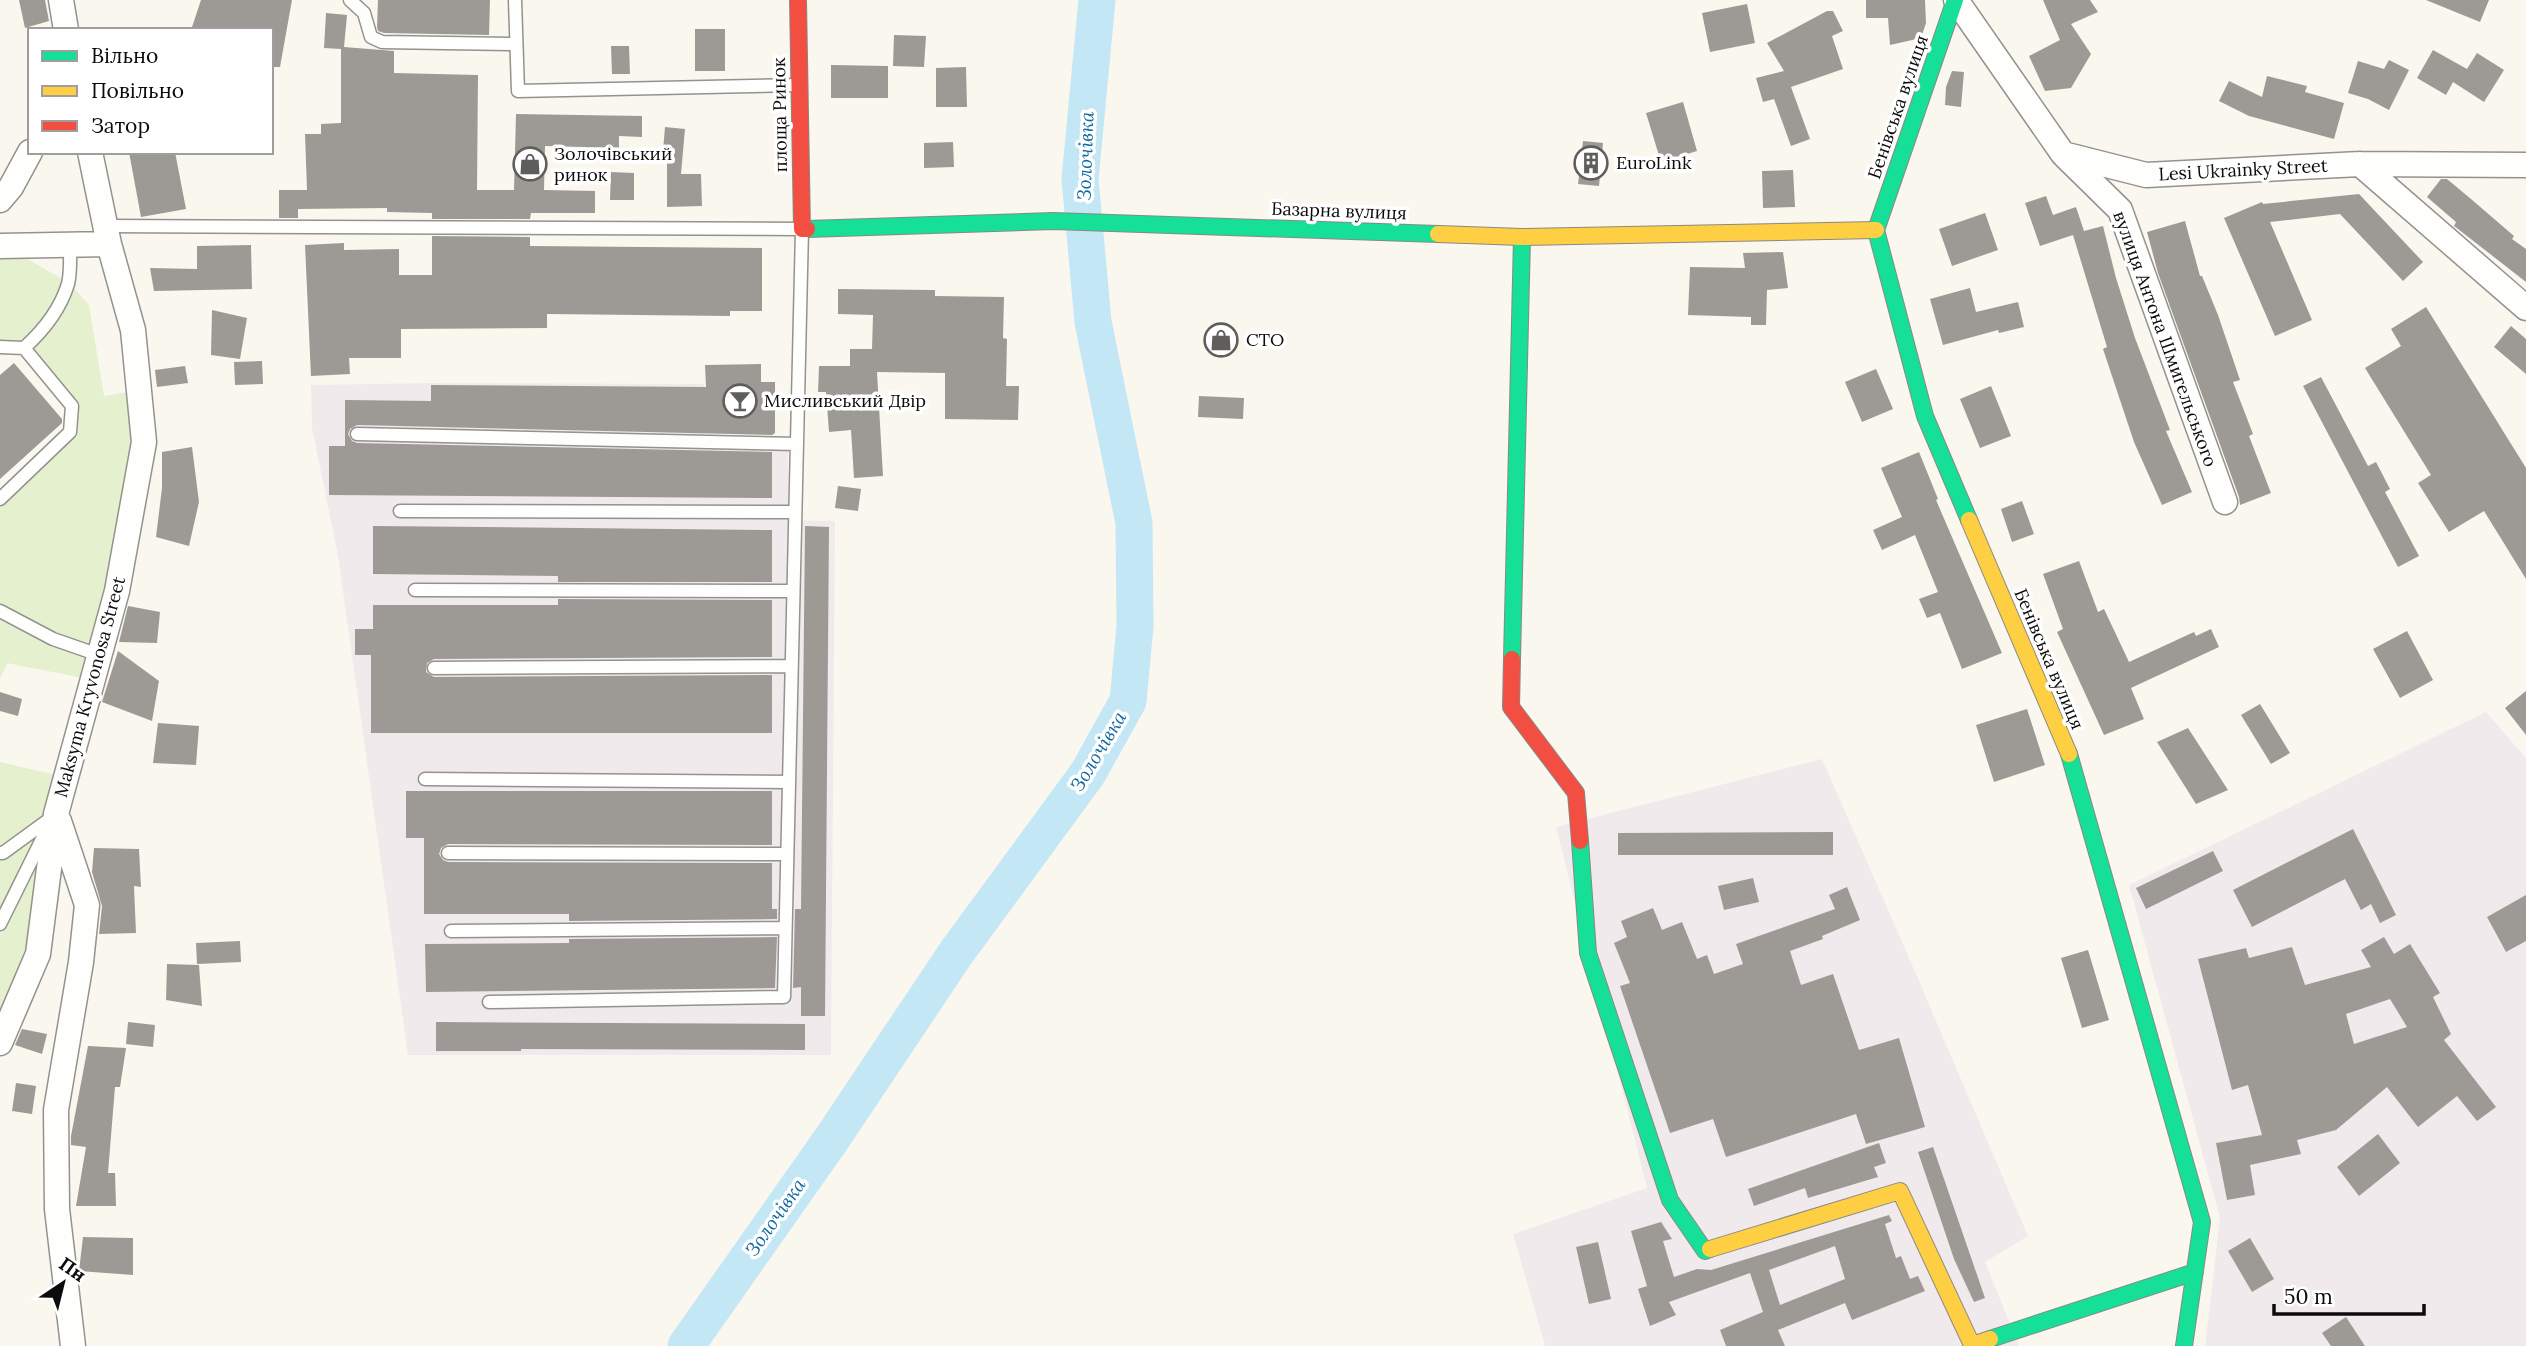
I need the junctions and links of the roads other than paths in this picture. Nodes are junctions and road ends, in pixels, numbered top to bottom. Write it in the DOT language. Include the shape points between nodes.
graph roads {
  1 [pos="61,0"];
  2 [pos="350,0"];
  3 [pos="515,0"];
  4 [pos="798,0"];
  5 [pos="1956,0"];
  6 [pos="66,28"];
  7 [pos="516,44"];
  8 [pos="798,85"];
  9 [pos="29,154"];
  10 [pos="90,154"];
  11 [pos="2063,154"];
  12 [pos="2360,164"];
  13 [pos="2526,165"];
  14 [pos="0,200"];
  15 [pos="802,229"];
  16 [pos="1876,230"];
  17 [pos="107,235"];
  18 [pos="1522,237"];
  19 [pos="70,245"];
  20 [pos="0,246"];
  21 [pos="2526,308"];
  22 [pos="0,347"];
  23 [pos="24,348"];
  24 [pos="357,434"];
  25 [pos="797,444"];
  26 [pos="0,499"];
  27 [pos="2225,502"];
  28 [pos="400,511"];
  29 [pos="795,512"];
  30 [pos="415,590"];
  31 [pos="793,592"];
  32 [pos="0,611"];
  33 [pos="99,655"];
  34 [pos="791,666"];
  35 [pos="434,668"];
  36 [pos="425,779"];
  37 [pos="789,782"];
  38 [pos="57,814"];
  39 [pos="0,853"];
  40 [pos="448,853"];
  41 [pos="787,854"];
  42 [pos="0,924"];
  43 [pos="785,928"];
  44 [pos="451,930"];
  45 [pos="489,1002"];
  46 [pos="0,1043"];
  47 [pos="2195,1272"];
  48 [pos="73,1346"];
  49 [pos="2184,1346"];
  1 -- 6 [label="street"];
  2 -- 7 [label="lane" via="363,13 374,40"];
  3 -- 7 [label="lane"];
  4 -- 8 [label="street, площа Ринок"];
  5 -- 11 [label="street"];
  5 -- 16 [label="street, Бенівська вулиця"];
  7 -- 8 [label="lane" via="518,90"];
  8 -- 15 [label="street, площа Ринок"];
  9 -- 14 [label="street"];
  10 -- 17 [label="street, Maksyma Kryvonosa Street"];
  11 -- 12 [label="street, Lesi Ukrainky Street" via="2146,175"];
  11 -- 27 [label="street, вулиця Антона Шмигельського" via="2120,210"];
  12 -- 13 [label="street, Lesi Ukrainky Street"];
  12 -- 21 [label="street"];
  15 -- 17 [label="lane"];
  15 -- 18 [label="street, Базарна вулиця" via="1053,221"];
  15 -- 25 [label="lane"];
  16 -- 18 [label="street, Базарна вулиця"];
  16 -- 47 [label="street, Бенівська вулиця" via="1926,416 2070,757 2202,1222"];
  17 -- 19 [label="street"];
  17 -- 33 [label="street, Maksyma Kryvonosa Street" via="132,330 144,442 117,591"];
  18 -- 47 [label="street" via="1511,707 1576,793 1588,953 1670,1200 1705,1251 1900,1191 1972,1345"];
  19 -- 20 [label="street"];
  19 -- 23 [label="lane" via="68,282 54,314"];
  22 -- 23 [label="lane"];
  23 -- 26 [label="lane" via="72,406 70,432"];
  24 -- 25 [label="lane"];
  25 -- 29 [label="lane"];
  28 -- 29 [label="lane"];
  29 -- 31 [label="lane"];
  30 -- 31 [label="lane"];
  31 -- 34 [label="lane"];
  32 -- 33 [label="lane" via="53,639"];
  33 -- 38 [label="street, Maksyma Kryvonosa Street"];
  34 -- 35 [label="lane"];
  34 -- 37 [label="lane"];
  36 -- 37 [label="lane"];
  37 -- 41 [label="lane"];
  38 -- 39 [label="lane"];
  38 -- 42 [label="lane"];
  38 -- 46 [label="street" via="38,954"];
  38 -- 48 [label="street, Maksyma Kryvonosa Street" via="88,905 56,1110 57,1209"];
  40 -- 41 [label="lane"];
  41 -- 43 [label="lane"];
  43 -- 44 [label="lane"];
  43 -- 45 [label="lane" via="784,997"];
  47 -- 49 [label="street, Бенівська вулиця"];
}
